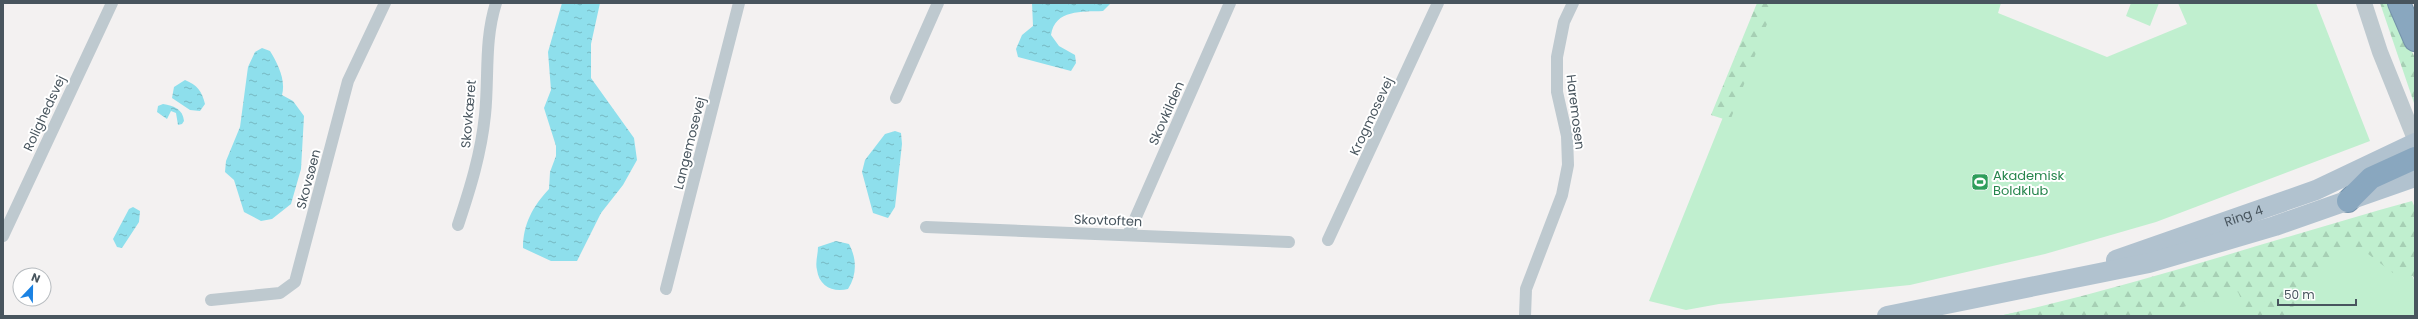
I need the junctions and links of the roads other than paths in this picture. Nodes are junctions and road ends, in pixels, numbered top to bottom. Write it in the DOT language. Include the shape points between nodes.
graph roads {
  1 [pos="112,3"];
  2 [pos="384,3"];
  3 [pos="496,3"];
  4 [pos="739,3"];
  5 [pos="938,3"];
  6 [pos="1230,3"];
  7 [pos="1438,3"];
  8 [pos="1573,3"];
  9 [pos="2364,3"];
  10 [pos="2399,3"];
  11 [pos="2415,40"];
  12 [pos="896,98"];
  13 [pos="2415,139"];
  14 [pos="2415,144"];
  15 [pos="2415,158"];
  16 [pos="2415,177"];
  17 [pos="2348,200"];
  18 [pos="458,225"];
  19 [pos="926,227"];
  20 [pos="1128,235"];
  21 [pos="3,236"];
  22 [pos="1328,240"];
  23 [pos="1289,242"];
  24 [pos="2069,278"];
  25 [pos="666,289"];
  26 [pos="211,300"];
  27 [pos="1525,316"];
  28 [pos="1887,316"];
  1 -- 21 [label="street, Rolighedsvej"];
  2 -- 26 [label="street, Skovsøen" via="348,81 295,282 280,293"];
  3 -- 18 [label="street, Skovkæret" via="490,21 486,55 485,114 477,166"];
  4 -- 25 [label="street, Langemosevej"];
  5 -- 12 [label="street"];
  6 -- 20 [label="street, Skovkilden"];
  7 -- 22 [label="street, Krogmosevej"];
  8 -- 27 [label="street, Haremosen" via="1564,22 1557,57 1558,92 1567,136 1568,165 1562,195 1528,285"];
  9 -- 13 [label="street" via="2388,74"];
  10 -- 11 [label="highway"];
  14 -- 24 [label="main road, Ring 4" via="2316,190 2146,248"];
  15 -- 17 [label="highway" via="2372,178"];
  16 -- 17 [label="main road, Ring 4"];
  17 -- 24 [label="main road, Ring 4" via="2275,226 2156,261"];
  19 -- 20 [label="street, Skovtoften"];
  20 -- 23 [label="street, Skovtoften"];
  24 -- 28 [label="main road, Ring 4"];
}
